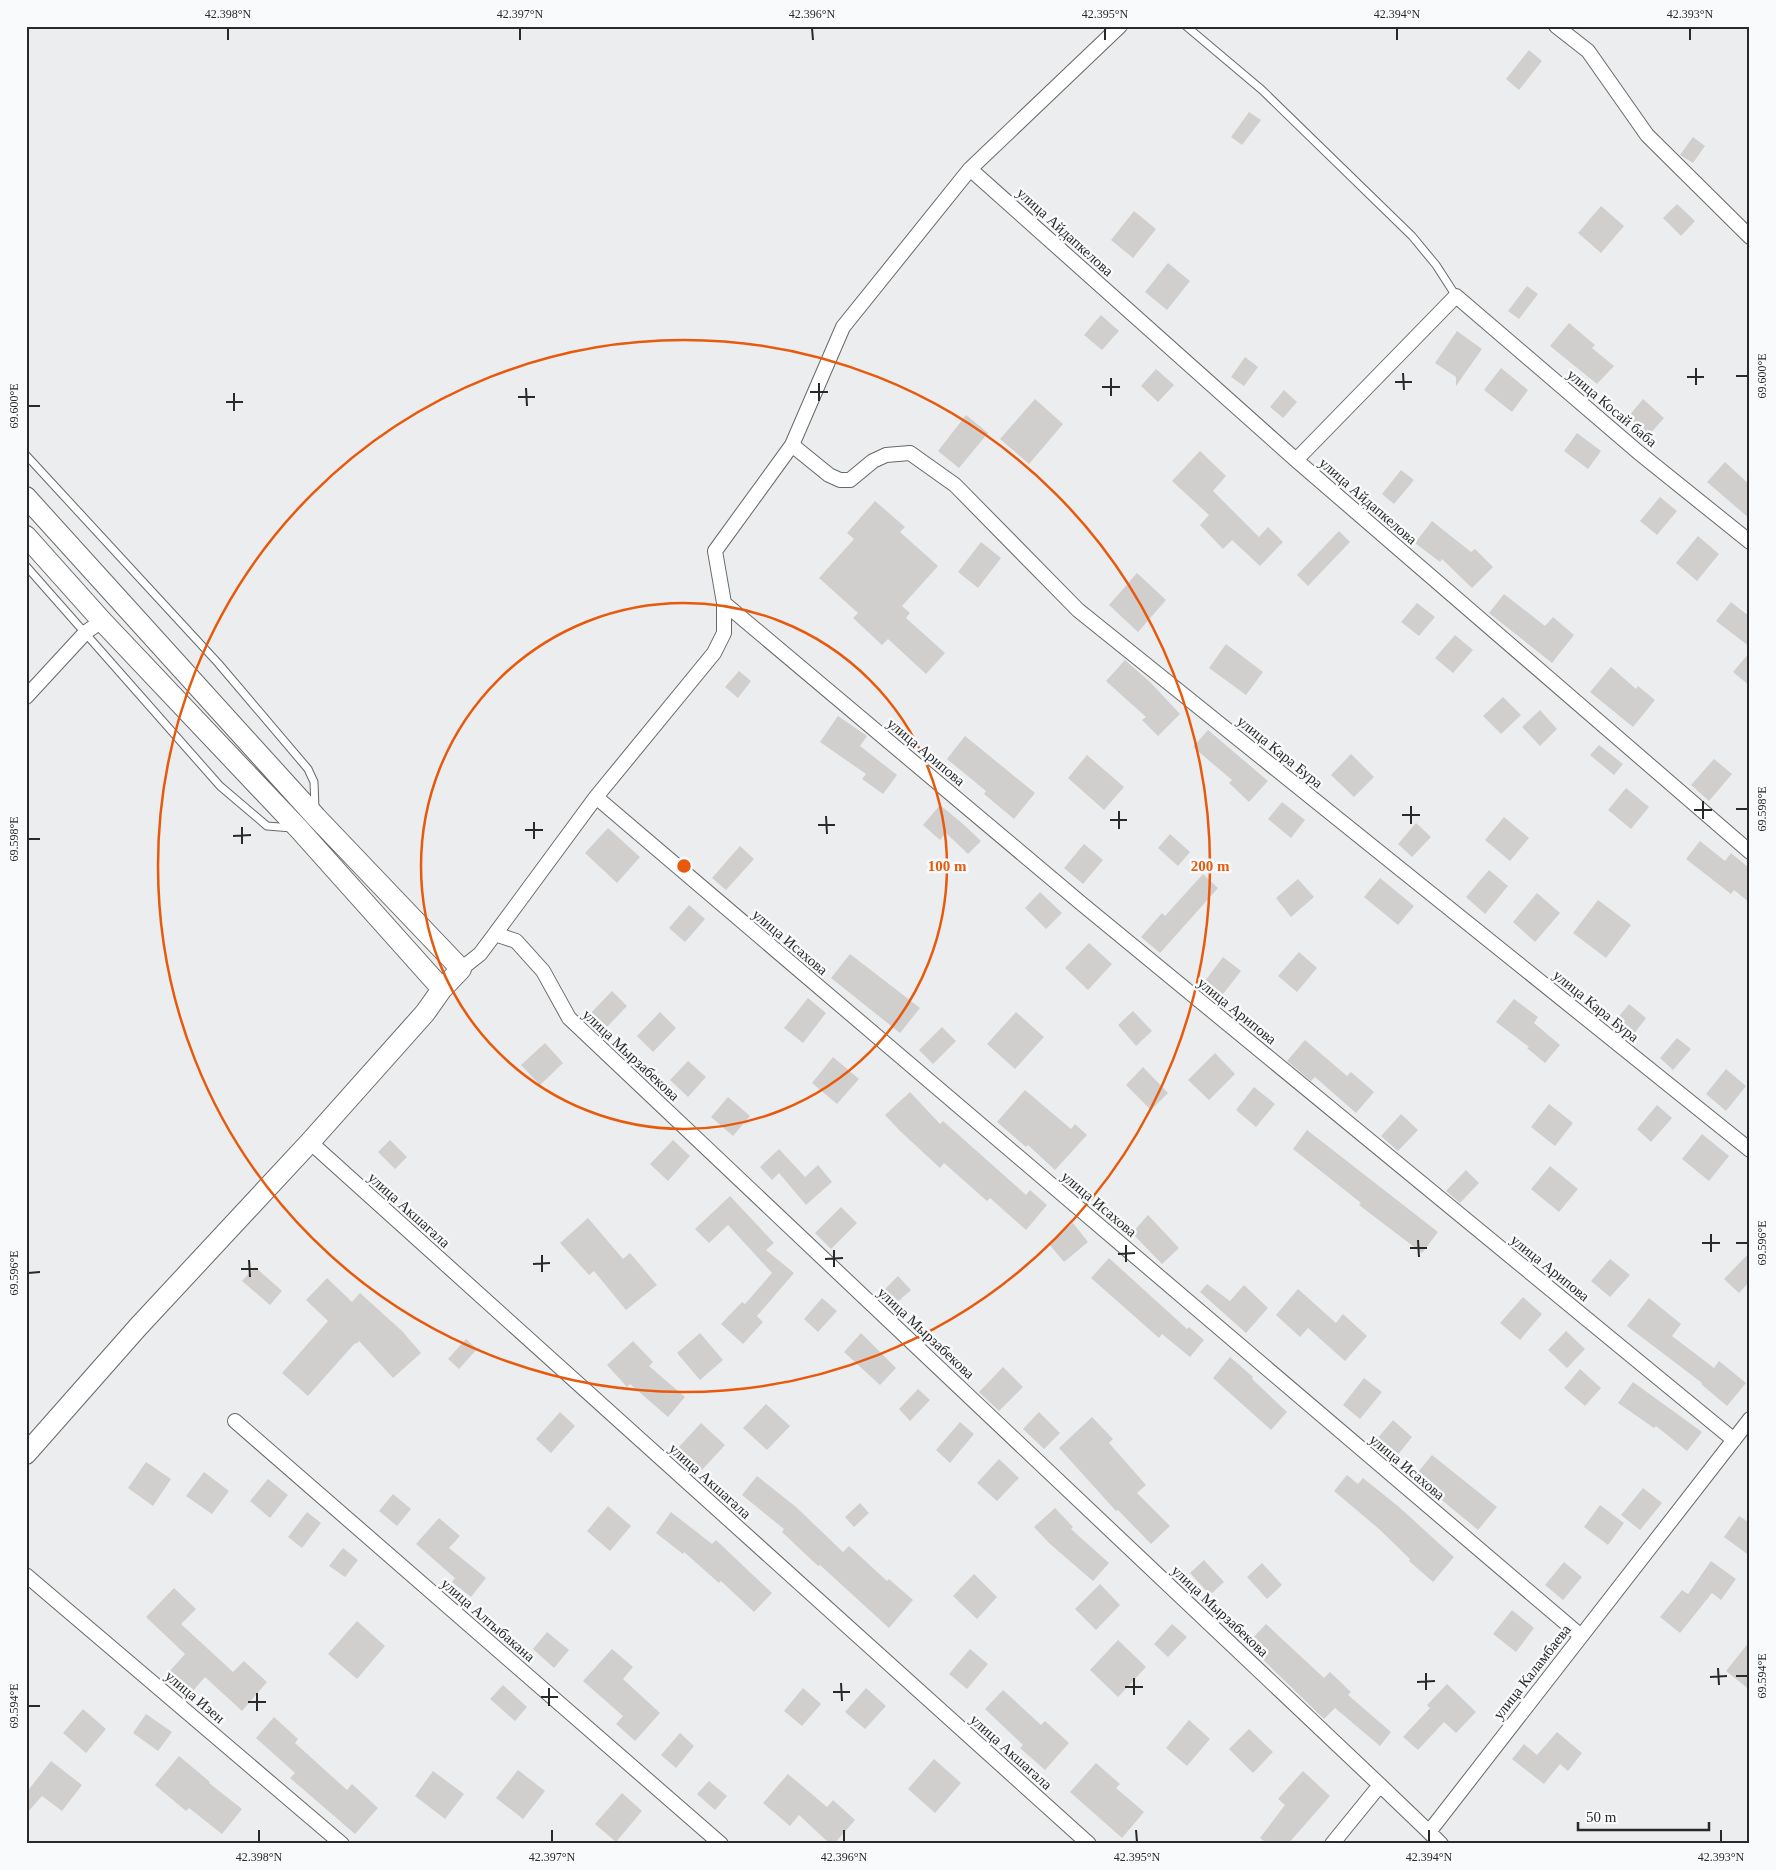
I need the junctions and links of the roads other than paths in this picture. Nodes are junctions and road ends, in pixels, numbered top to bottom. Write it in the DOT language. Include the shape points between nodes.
graph roads {
  1 [pos="1120,26"];
  2 [pos="1186,26"];
  3 [pos="1556,26"];
  4 [pos="970,169"];
  5 [pos="1750,237"];
  6 [pos="1456,296"];
  7 [pos="792,445"];
  8 [pos="26,455"];
  9 [pos="1296,460"];
  10 [pos="26,497"];
  11 [pos="26,536"];
  12 [pos="1750,542"];
  13 [pos="26,566"];
  14 [pos="724,603"];
  15 [pos="94,626"];
  16 [pos="26,697"];
  17 [pos="596,797"];
  18 [pos="316,817"];
  19 [pos="298,828"];
  20 [pos="1750,852"];
  21 [pos="495,934"];
  22 [pos="461,969"];
  23 [pos="442,989"];
  24 [pos="310,1142"];
  25 [pos="1750,1150"];
  26 [pos="1750,1419"];
  27 [pos="235,1421"];
  28 [pos="1734,1440"];
  29 [pos="26,1454"];
  30 [pos="26,1575"];
  31 [pos="1580,1636"];
  32 [pos="1380,1785"];
  33 [pos="1429,1832"];
  34 [pos="342,1844"];
  35 [pos="721,1844"];
  36 [pos="1089,1844"];
  37 [pos="1332,1844"];
  38 [pos="1441,1844"];
  1 -- 4 [label="street"];
  2 -- 6 [label="lane" via="1262,90 1412,236"];
  3 -- 5 [label="street" via="1588,51 1647,135"];
  4 -- 7 [label="street" via="843,327"];
  4 -- 9 [label="street, улица Айдапкелова"];
  6 -- 9 [label="street"];
  6 -- 12 [label="street, улица Косай баба" via="1616,434"];
  7 -- 14 [label="street" via="715,551"];
  7 -- 25 [label="street, улица Кара Бура" via="840,480 850,480 886,454 910,453 955,485 1078,610"];
  8 -- 18 [label="lane" via="218,663 308,769 314,782"];
  9 -- 20 [label="street, улица Айдапкелова"];
  10 -- 18 [label="main road"];
  11 -- 15 [label="main road"];
  13 -- 15 [label="lane"];
  14 -- 17 [label="street" via="724,633 714,653"];
  14 -- 28 [label="street, улица Арипова" via="1082,904"];
  15 -- 16 [label="street"];
  15 -- 19 [label="main road"];
  15 -- 19 [label="lane" via="220,786 267,826"];
  17 -- 21 [label="street"];
  17 -- 31 [label="street, улица Исахова"];
  18 -- 22 [label="main road"];
  19 -- 23 [label="main road"];
  21 -- 22 [label="street" via="480,954"];
  21 -- 32 [label="street, улица Мырзабекова" via="516,941 543,971 569,1018"];
  22 -- 23 [label="main road"];
  23 -- 24 [label="main road"];
  24 -- 29 [label="main road" via="138,1327"];
  24 -- 36 [label="street, улица Акшагала"];
  26 -- 28 [label="street, улица Каламбаева"];
  27 -- 35 [label="street, улица Алтыбакана"];
  28 -- 31 [label="street, улица Каламбаева"];
  30 -- 34 [label="street, улица Изен"];
  31 -- 33 [label="street, улица Каламбаева"];
  32 -- 33 [label="street"];
  32 -- 37 [label="street"];
  33 -- 38 [label="street"];
}
